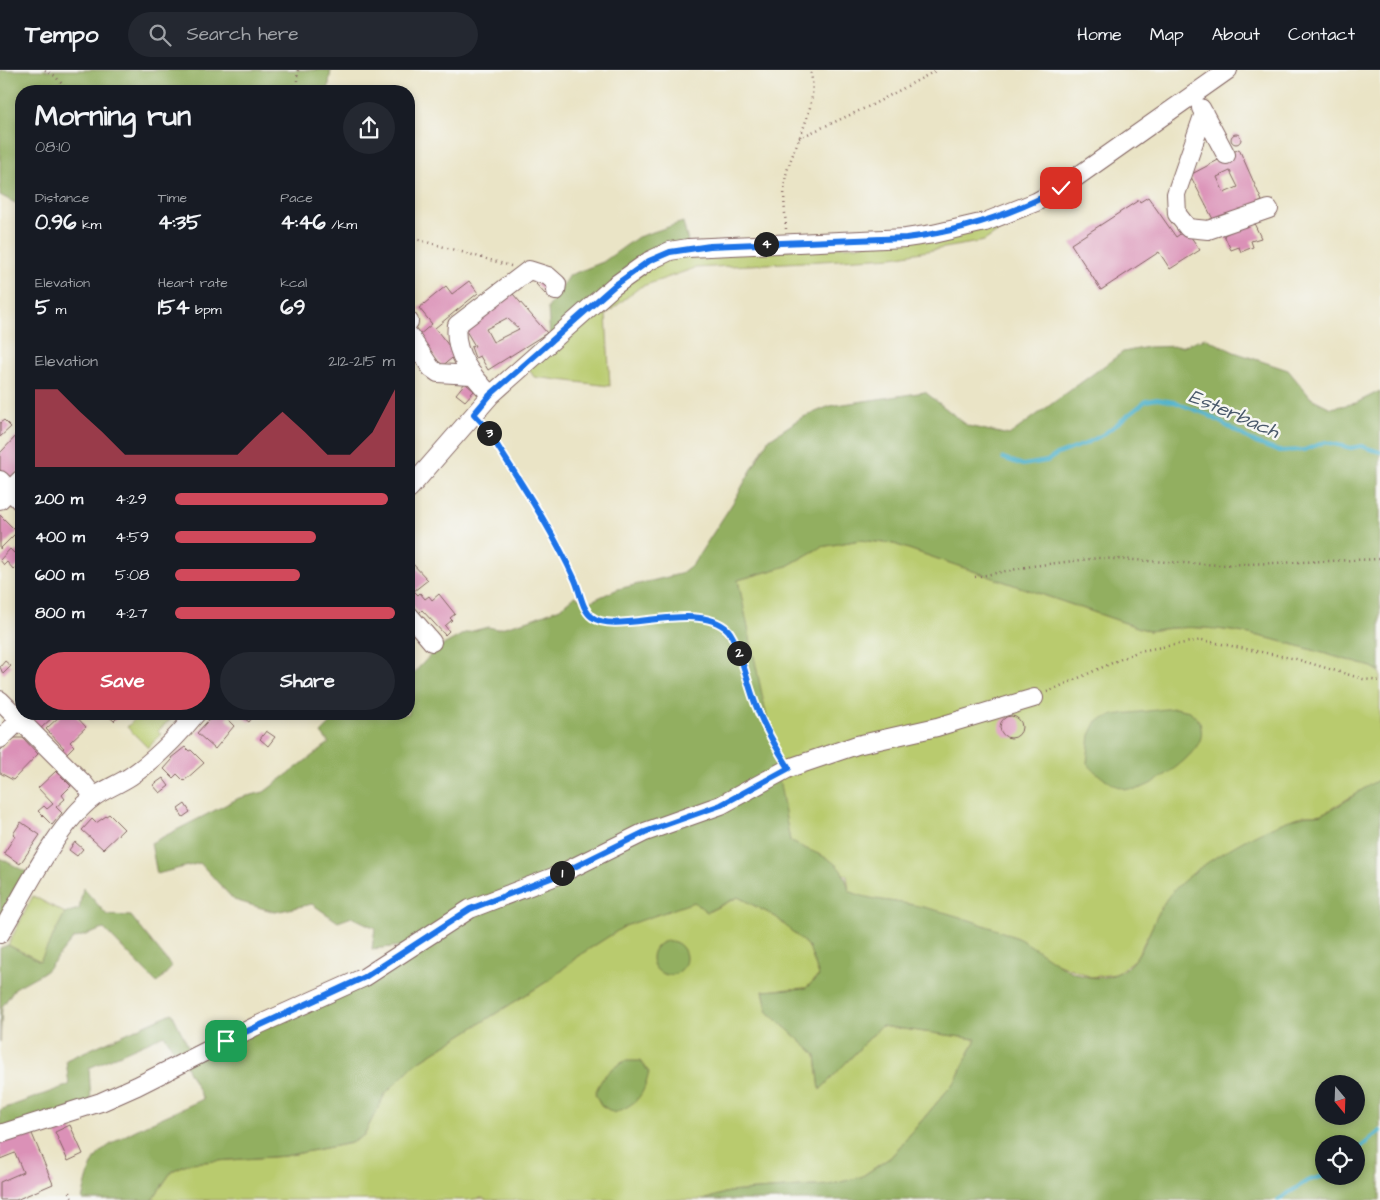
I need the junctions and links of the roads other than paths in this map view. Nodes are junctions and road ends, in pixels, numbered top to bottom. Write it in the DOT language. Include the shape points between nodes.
graph roads {
  1 [pos="1228,70"];
  2 [pos="1194,94"];
  3 [pos="1204,113"];
  4 [pos="1226,155"];
  5 [pos="1269,209"];
  6 [pos="556,291"];
  7 [pos="415,337"];
  8 [pos="471,375"];
  9 [pos="490,395"];
  10 [pos="415,482"];
  11 [pos="415,622"];
  12 [pos="432,642"];
  13 [pos="1034,698"];
  14 [pos="0,700"];
  15 [pos="15,715"];
  16 [pos="20,720"];
  17 [pos="191,720"];
  18 [pos="0,739"];
  19 [pos="94,797"];
  20 [pos="0,934"];
  21 [pos="0,1134"];
  1 -- 2 [label="street"];
  2 -- 3 [label="street"];
  2 -- 9 [label="street" via="1061,188 1011,212 959,230 688,248 670,252 649,261 614,286"];
  3 -- 4 [label="street"];
  3 -- 5 [label="street" via="1176,194 1177,214 1188,228 1208,230"];
  6 -- 8 [label="street" via="557,284 548,276 529,270 457,324 455,338"];
  7 -- 8 [label="street" via="431,368 438,373"];
  8 -- 9 [label="street"];
  9 -- 10 [label="street"];
  11 -- 12 [label="street"];
  13 -- 21 [label="street" via="857,745 789,768 721,805 645,832 556,876 470,909 365,977 256,1026 137,1086 101,1102"];
  14 -- 15 [label="street"];
  16 -- 18 [label="street"];
  16 -- 19 [label="street"];
  17 -- 19 [label="street" via="154,758 131,776"];
  19 -- 20 [label="street" via="61,834"];
}
